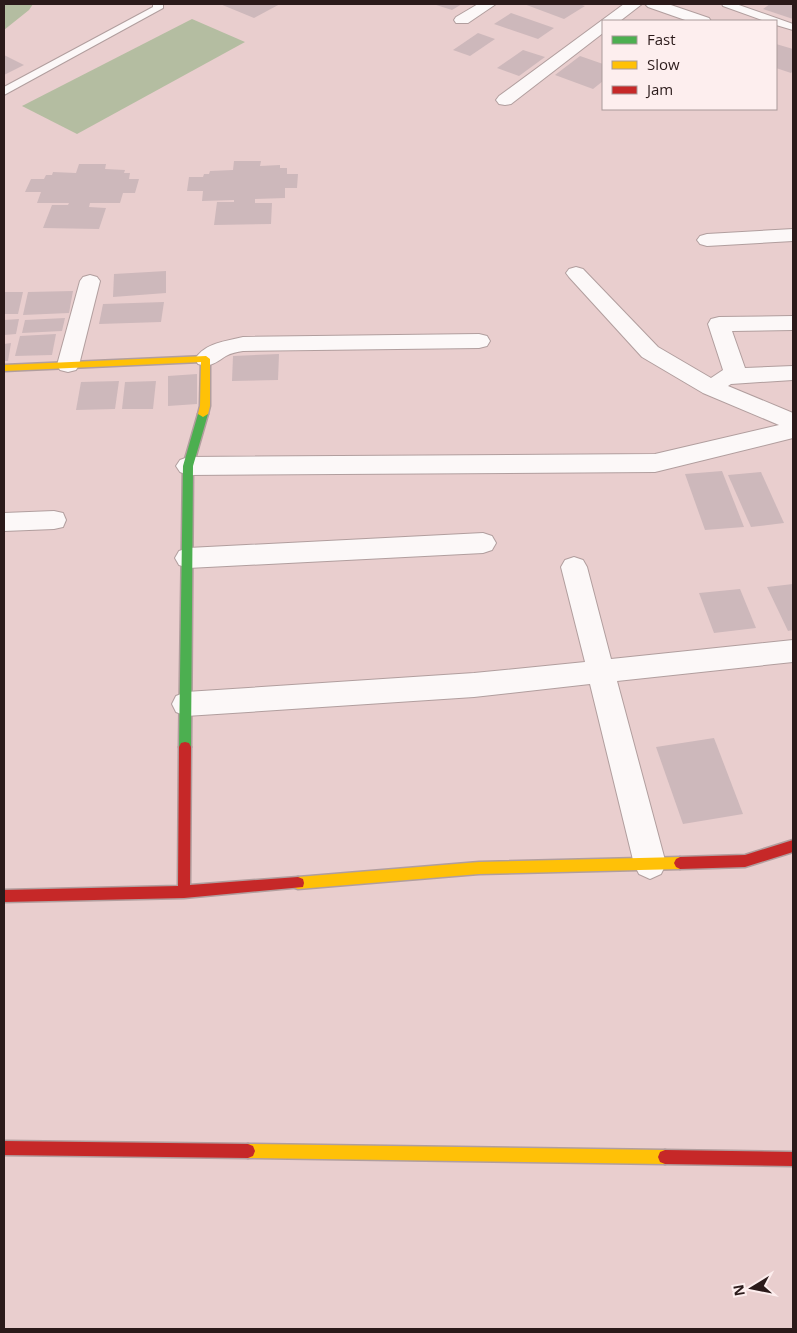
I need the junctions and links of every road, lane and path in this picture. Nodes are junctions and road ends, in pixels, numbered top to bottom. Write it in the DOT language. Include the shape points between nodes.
graph roads {
  1 [pos="158,4"];
  2 [pos="488,4"];
  3 [pos="634,4"];
  4 [pos="653,4"];
  5 [pos="727,4"];
  6 [pos="462,20"];
  7 [pos="611,20"];
  8 [pos="700,20"];
  9 [pos="774,20"];
  10 [pos="777,21"];
  11 [pos="791,26"];
  12 [pos="602,27"];
  13 [pos="4,92"];
  14 [pos="505,100"];
  15 [pos="793,235"];
  16 [pos="707,240"];
  17 [pos="576,273"];
  18 [pos="90,281"];
  19 [pos="793,323"];
  20 [pos="479,341"];
  21 [pos="206,359"];
  22 [pos="68,365"];
  23 [pos="4,368"];
  24 [pos="793,372"];
  25 [pos="736,376"];
  26 [pos="711,388"];
  27 [pos="793,422"];
  28 [pos="793,430"];
  29 [pos="188,466"];
  30 [pos="54,520"];
  31 [pos="4,522"];
  32 [pos="483,543"];
  33 [pos="188,558"];
  34 [pos="574,567"];
  35 [pos="793,651"];
  36 [pos="602,672"];
  37 [pos="186,704"];
  38 [pos="793,846"];
  39 [pos="650,864"];
  40 [pos="184,892"];
  41 [pos="4,896"];
  42 [pos="4,1148"];
  43 [pos="793,1158"];
  1 -- 13 [label="lane" via="158,8"];
  2 -- 6 [label="street"];
  3 -- 7 [label="street"];
  4 -- 8 [label="street"];
  5 -- 9 [label="lane"];
  10 -- 11 [label="lane"];
  12 -- 14 [label="street"];
  15 -- 16 [label="street"];
  17 -- 26 [label="street" via="650,352"];
  18 -- 22 [label="street"];
  19 -- 25 [label="street" via="719,324"];
  20 -- 21 [label="street" via="243,344 220,349"];
  21 -- 22 [label="street"];
  21 -- 29 [label="street" via="205,406"];
  22 -- 23 [label="street"];
  24 -- 25 [label="street"];
  25 -- 26 [label="street" via="726,377"];
  26 -- 27 [label="street"];
  28 -- 29 [label="street" via="655,462"];
  29 -- 33 [label="street"];
  30 -- 31 [label="street"];
  32 -- 33 [label="street"];
  33 -- 37 [label="street"];
  34 -- 36 [label="street"];
  35 -- 36 [label="street"];
  36 -- 37 [label="street" via="474,685"];
  36 -- 39 [label="street"];
  37 -- 40 [label="street"];
  38 -- 39 [label="street" via="745,861"];
  39 -- 40 [label="street" via="479,868"];
  40 -- 41 [label="street"];
  42 -- 43 [label="street"];
}
